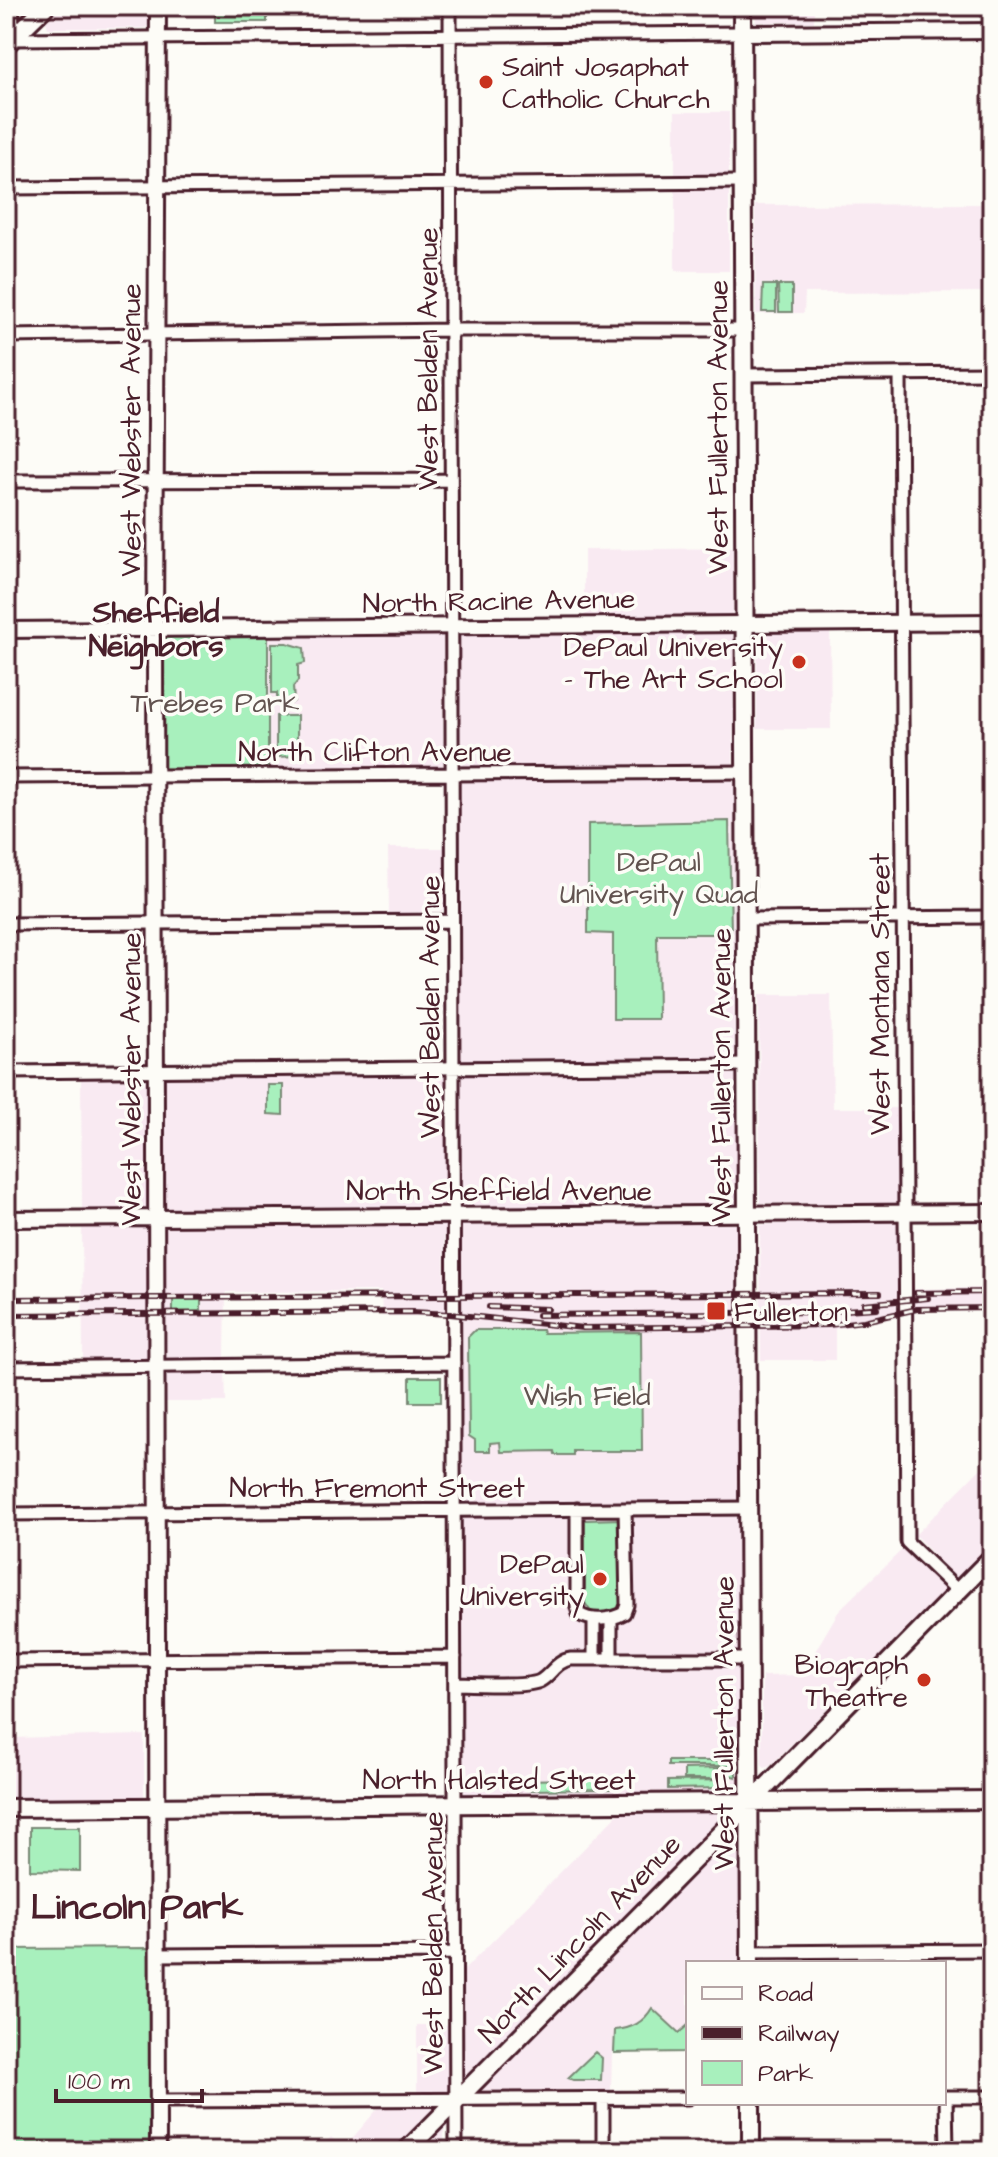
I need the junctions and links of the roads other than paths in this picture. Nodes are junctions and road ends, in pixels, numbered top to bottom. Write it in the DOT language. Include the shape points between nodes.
graph roads {
  1 [pos="13,6"];
  2 [pos="46,6"];
  3 [pos="158,6"];
  4 [pos="450,6"];
  5 [pos="742,6"];
  6 [pos="992,31"];
  7 [pos="742,33"];
  8 [pos="449,36"];
  9 [pos="158,38"];
  10 [pos="8,41"];
  11 [pos="742,182"];
  12 [pos="450,184"];
  13 [pos="157,186"];
  14 [pos="6,188"];
  15 [pos="451,330"];
  16 [pos="743,330"];
  17 [pos="157,334"];
  18 [pos="6,336"];
  19 [pos="992,373"];
  20 [pos="900,374"];
  21 [pos="743,375"];
  22 [pos="156,480"];
  23 [pos="451,480"];
  24 [pos="6,481"];
  25 [pos="992,622"];
  26 [pos="900,623"];
  27 [pos="744,624"];
  28 [pos="451,626"];
  29 [pos="155,629"];
  30 [pos="6,630"];
  31 [pos="745,772"];
  32 [pos="452,774"];
  33 [pos="156,776"];
  34 [pos="6,777"];
  35 [pos="992,917"];
  36 [pos="903,918"];
  37 [pos="746,919"];
  38 [pos="452,921"];
  39 [pos="6,924"];
  40 [pos="156,924"];
  41 [pos="746,1065"];
  42 [pos="453,1068"];
  43 [pos="156,1070"];
  44 [pos="6,1072"];
  45 [pos="992,1212"];
  46 [pos="905,1213"];
  47 [pos="747,1215"];
  48 [pos="453,1216"];
  49 [pos="156,1218"];
  50 [pos="6,1219"];
  51 [pos="454,1363"];
  52 [pos="157,1366"];
  53 [pos="6,1368"];
  54 [pos="748,1508"];
  55 [pos="577,1509"];
  56 [pos="625,1509"];
  57 [pos="454,1510"];
  58 [pos="157,1513"];
  59 [pos="6,1514"];
  60 [pos="992,1557"];
  61 [pos="958,1591"];
  62 [pos="611,1618"];
  63 [pos="594,1619"];
  64 [pos="455,1657"];
  65 [pos="594,1658"];
  66 [pos="611,1659"];
  67 [pos="748,1659"];
  68 [pos="157,1660"];
  69 [pos="6,1661"];
  70 [pos="455,1684"];
  71 [pos="992,1800"];
  72 [pos="750,1803"];
  73 [pos="455,1805"];
  74 [pos="157,1806"];
  75 [pos="6,1808"];
  76 [pos="992,1950"];
  77 [pos="456,1953"];
  78 [pos="158,1955"];
  79 [pos="750,1958"];
  80 [pos="946,2097"];
  81 [pos="992,2097"];
  82 [pos="686,2098"];
  83 [pos="603,2099"];
  84 [pos="158,2101"];
  85 [pos="456,2101"];
  86 [pos="751,2105"];
  87 [pos="945,2105"];
  88 [pos="158,2151"];
  89 [pos="406,2151"];
  90 [pos="456,2151"];
  91 [pos="603,2151"];
  92 [pos="751,2151"];
  93 [pos="947,2151"];
  1 -- 10 [label="street"];
  2 -- 10 [label="main road"];
  3 -- 9 [label="street, West Webster Avenue"];
  4 -- 8 [label="street, West Belden Avenue"];
  5 -- 7 [label="main road, West Fullerton Avenue"];
  6 -- 7 [label="street"];
  7 -- 8 [label="street"];
  7 -- 11 [label="main road, West Fullerton Avenue"];
  8 -- 9 [label="street"];
  8 -- 12 [label="street, West Belden Avenue"];
  9 -- 10 [label="street"];
  9 -- 13 [label="street, West Webster Avenue"];
  11 -- 12 [label="street"];
  11 -- 16 [label="main road, West Fullerton Avenue"];
  12 -- 13 [label="street"];
  12 -- 15 [label="street, West Belden Avenue"];
  13 -- 14 [label="street"];
  13 -- 17 [label="street, West Webster Avenue"];
  15 -- 16 [label="street"];
  15 -- 17 [label="street"];
  15 -- 23 [label="street, West Belden Avenue"];
  16 -- 21 [label="main road, West Fullerton Avenue"];
  17 -- 18 [label="street"];
  17 -- 22 [label="street, West Webster Avenue"];
  19 -- 20 [label="street"];
  20 -- 21 [label="street"];
  20 -- 26 [label="street, West Montana Street"];
  21 -- 27 [label="main road, West Fullerton Avenue"];
  22 -- 23 [label="street"];
  22 -- 24 [label="street"];
  22 -- 29 [label="street, West Webster Avenue"];
  23 -- 28 [label="street, West Belden Avenue"];
  25 -- 26 [label="street, North Racine Avenue"];
  26 -- 27 [label="street, North Racine Avenue"];
  26 -- 36 [label="street, West Montana Street"];
  27 -- 28 [label="street, North Racine Avenue"];
  27 -- 31 [label="main road, West Fullerton Avenue"];
  28 -- 29 [label="street, North Racine Avenue"];
  28 -- 32 [label="street, West Belden Avenue"];
  29 -- 30 [label="street, North Racine Avenue"];
  29 -- 33 [label="street, West Webster Avenue"];
  31 -- 32 [label="street, North Clifton Avenue"];
  31 -- 37 [label="main road, West Fullerton Avenue"];
  32 -- 33 [label="street, North Clifton Avenue"];
  32 -- 38 [label="street, West Belden Avenue"];
  33 -- 34 [label="street, North Clifton Avenue"];
  33 -- 40 [label="street, West Webster Avenue"];
  35 -- 36 [label="street"];
  36 -- 37 [label="street"];
  36 -- 46 [label="street, West Montana Street"];
  37 -- 41 [label="main road, West Fullerton Avenue"];
  38 -- 40 [label="street"];
  38 -- 42 [label="street, West Belden Avenue"];
  39 -- 40 [label="street"];
  40 -- 43 [label="street, West Webster Avenue"];
  41 -- 42 [label="street"];
  41 -- 47 [label="main road, West Fullerton Avenue"];
  42 -- 43 [label="street"];
  42 -- 48 [label="street, West Belden Avenue"];
  43 -- 44 [label="street"];
  43 -- 49 [label="street, West Webster Avenue"];
  45 -- 46 [label="street, North Sheffield Avenue"];
  46 -- 47 [label="street, North Sheffield Avenue"];
  46 -- 61 [label="street, West Montana Street" via="907,1542"];
  47 -- 48 [label="street, North Sheffield Avenue"];
  47 -- 54 [label="main road, West Fullerton Avenue"];
  48 -- 49 [label="street, North Sheffield Avenue"];
  48 -- 51 [label="street, West Belden Avenue"];
  49 -- 50 [label="street, North Sheffield Avenue"];
  49 -- 52 [label="street, West Webster Avenue"];
  51 -- 52 [label="street"];
  51 -- 57 [label="street, West Belden Avenue"];
  52 -- 53 [label="street"];
  52 -- 58 [label="street, West Webster Avenue"];
  54 -- 56 [label="street, North Fremont Street"];
  54 -- 67 [label="main road, West Fullerton Avenue"];
  55 -- 56 [label="street, North Fremont Street"];
  55 -- 57 [label="street, North Fremont Street"];
  55 -- 63 [label="street" via="577,1607 579,1614"];
  56 -- 62 [label="street" via="627,1605 624,1613"];
  57 -- 58 [label="street, North Fremont Street"];
  57 -- 64 [label="street, West Belden Avenue"];
  58 -- 59 [label="street, North Fremont Street"];
  58 -- 68 [label="street, West Webster Avenue"];
  60 -- 61 [label="main road, North Lincoln Avenue"];
  61 -- 72 [label="main road, North Lincoln Avenue"];
  62 -- 63 [label="street"];
  62 -- 66 [label="street"];
  63 -- 65 [label="street"];
  64 -- 68 [label="street"];
  64 -- 70 [label="street, West Belden Avenue"];
  65 -- 66 [label="street"];
  65 -- 70 [label="street" via="561,1661 531,1684"];
  66 -- 67 [label="street"];
  67 -- 72 [label="main road, West Fullerton Avenue"];
  68 -- 69 [label="street"];
  68 -- 74 [label="street, West Webster Avenue"];
  70 -- 73 [label="street, West Belden Avenue"];
  71 -- 72 [label="main road, North Halsted Street"];
  72 -- 73 [label="main road, North Halsted Street"];
  72 -- 79 [label="main road, West Fullerton Avenue"];
  72 -- 85 [label="main road, North Lincoln Avenue"];
  73 -- 74 [label="main road, North Halsted Street"];
  73 -- 77 [label="street, West Belden Avenue"];
  74 -- 75 [label="main road, North Halsted Street"];
  74 -- 78 [label="street, West Webster Avenue"];
  76 -- 79 [label="street"];
  77 -- 78 [label="street"];
  77 -- 85 [label="street, West Belden Avenue"];
  78 -- 84 [label="street, West Webster Avenue"];
  80 -- 81 [label="street"];
  82 -- 83 [label="street"];
  83 -- 85 [label="street"];
  83 -- 91 [label="street"];
  84 -- 85 [label="street"];
  84 -- 88 [label="street, West Webster Avenue"];
  85 -- 89 [label="main road, North Lincoln Avenue"];
  85 -- 90 [label="street, West Belden Avenue"];
  86 -- 92 [label="main road"];
  87 -- 93 [label="street"];
}
